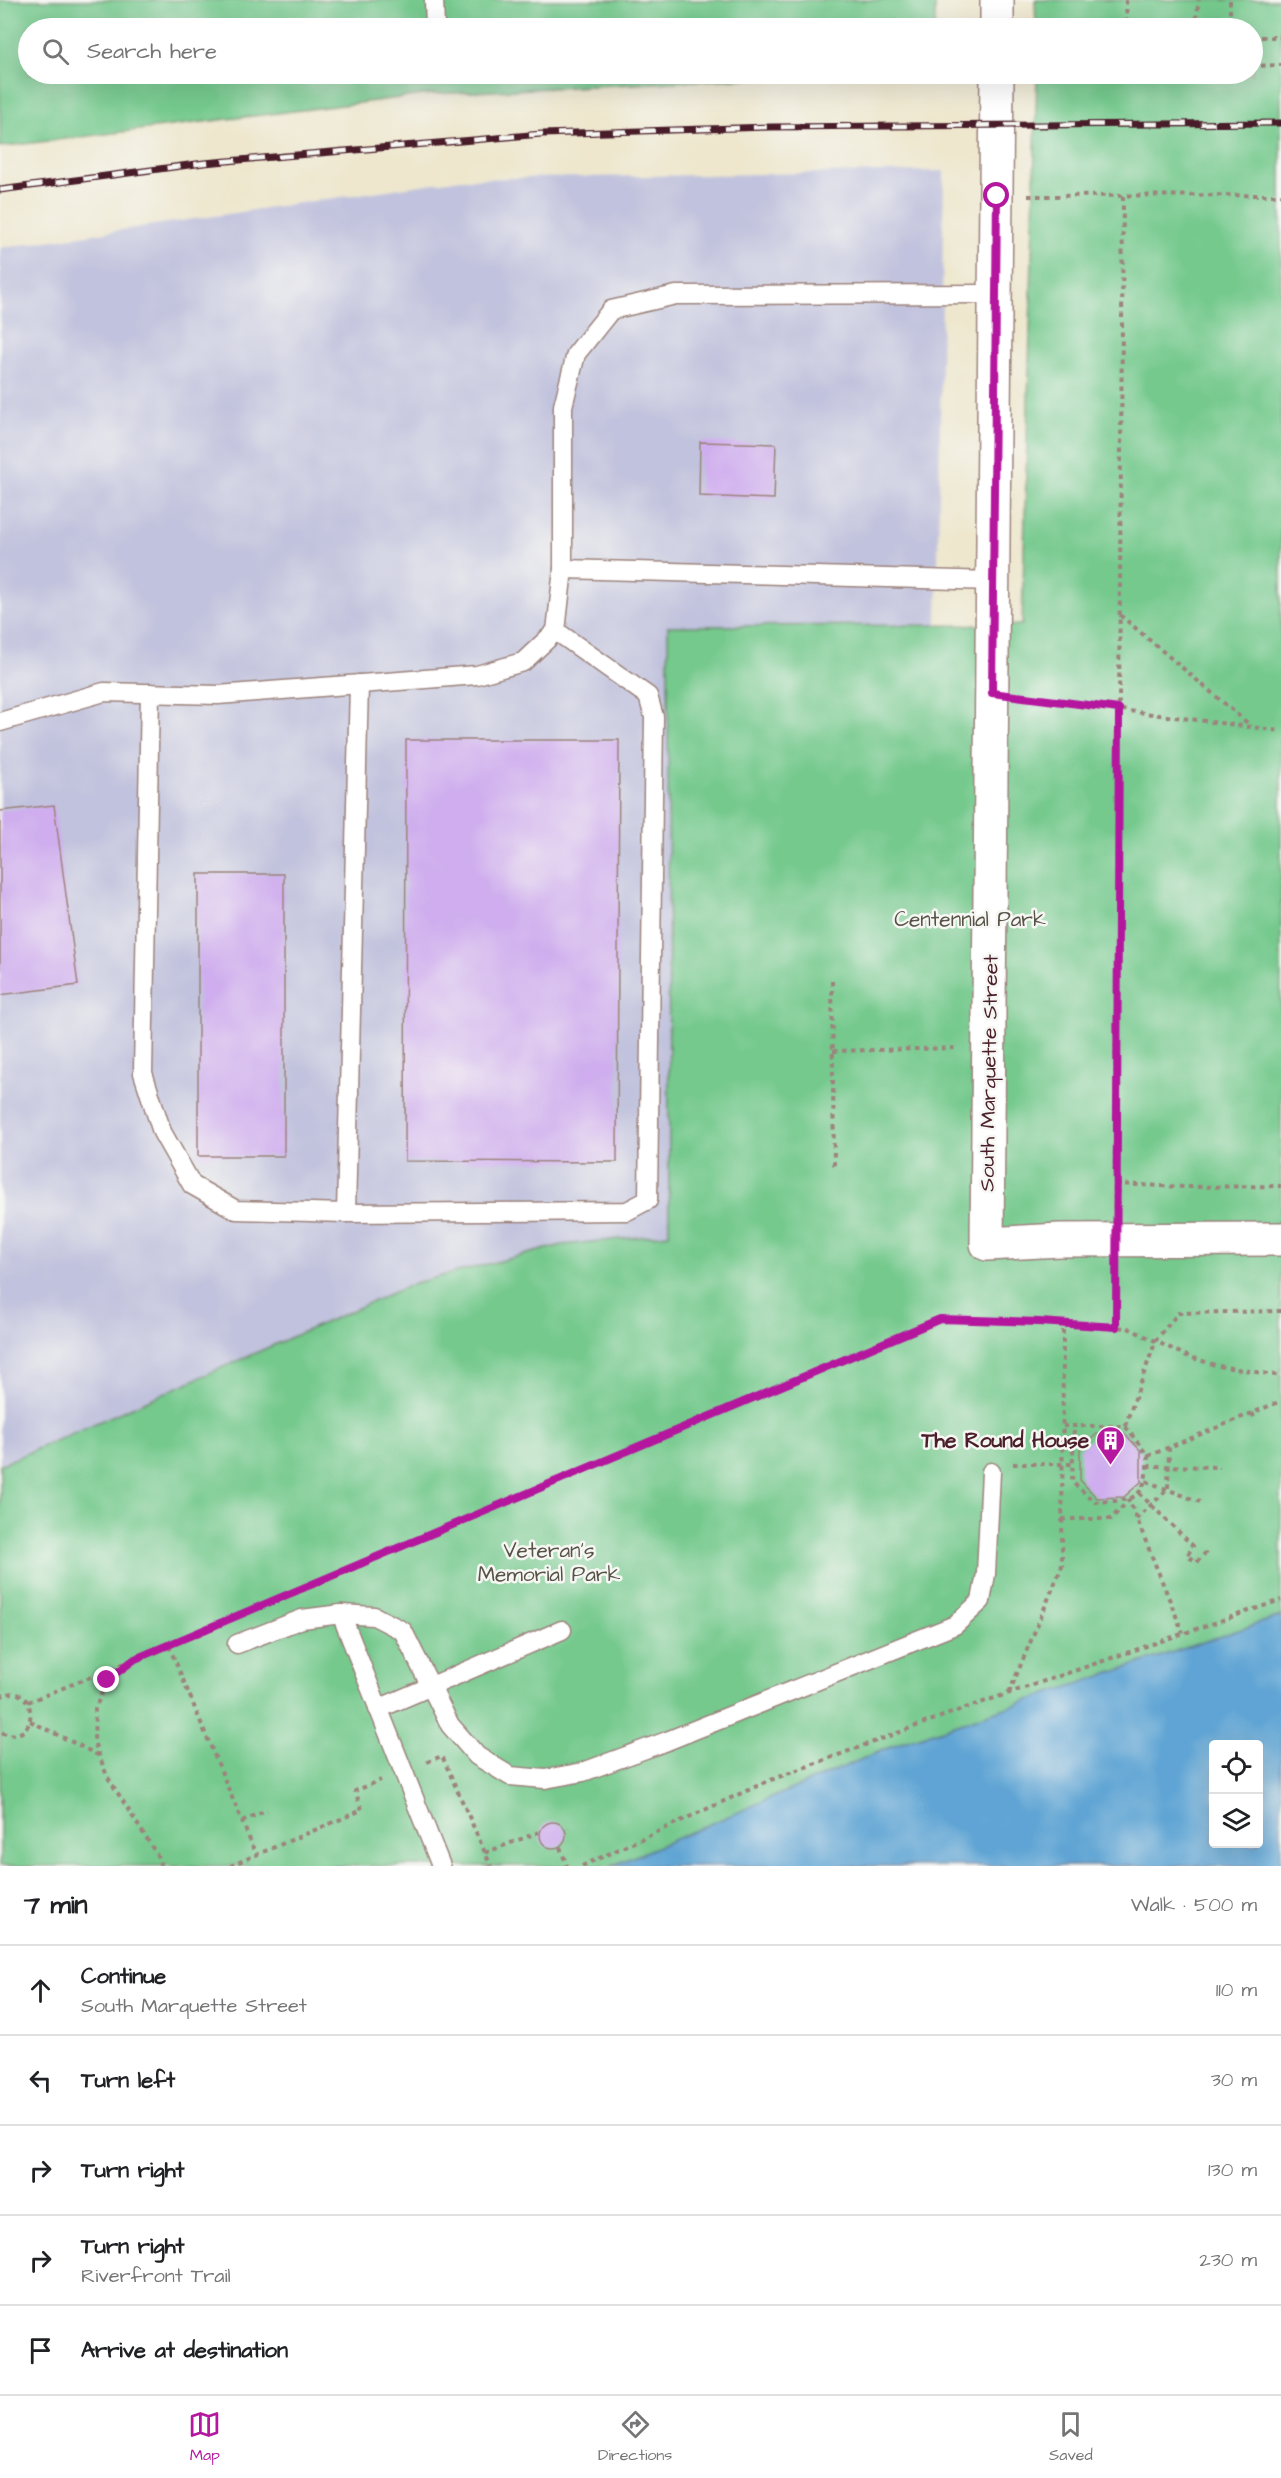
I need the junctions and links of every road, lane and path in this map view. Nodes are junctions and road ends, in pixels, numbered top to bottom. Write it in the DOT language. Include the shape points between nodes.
graph roads {
  1 [pos="434,0"];
  2 [pos="997,0"];
  3 [pos="1126,0"];
  4 [pos="1199,0"];
  5 [pos="1230,0"];
  6 [pos="435,18"];
  7 [pos="997,18"];
  8 [pos="1127,18"];
  9 [pos="1196,18"];
  10 [pos="1230,18"];
  11 [pos="1281,36"];
  12 [pos="1263,37"];
  13 [pos="1281,65"];
  14 [pos="1263,66"];
  15 [pos="997,84"];
  16 [pos="1281,195"];
  17 [pos="997,196"];
  18 [pos="1123,196"];
  19 [pos="996,294"];
  20 [pos="563,569"];
  21 [pos="993,581"];
  22 [pos="1120,615"];
  23 [pos="556,631"];
  24 [pos="359,684"];
  25 [pos="150,693"];
  26 [pos="992,693"];
  27 [pos="1119,709"];
  28 [pos="0,722"];
  29 [pos="1251,727"];
  30 [pos="1281,731"];
  31 [pos="832,981"];
  32 [pos="989,1048"];
  33 [pos="833,1051"];
  34 [pos="834,1168"];
  35 [pos="1116,1184"];
  36 [pos="1281,1186"];
  37 [pos="346,1213"];
  38 [pos="1281,1239"];
  39 [pos="1115,1240"];
  40 [pos="1281,1311"];
  41 [pos="1063,1324"];
  42 [pos="1116,1327"];
  43 [pos="1156,1340"];
  44 [pos="1281,1377"];
  45 [pos="1281,1401"];
  46 [pos="1252,1413"];
  47 [pos="1255,1419"];
  48 [pos="1063,1426"];
  49 [pos="1074,1426"];
  50 [pos="1125,1426"];
  51 [pos="1169,1447"];
  52 [pos="1148,1456"];
  53 [pos="1062,1464"];
  54 [pos="1072,1464"];
  55 [pos="1147,1466"];
  56 [pos="1169,1467"];
  57 [pos="1220,1467"];
  58 [pos="997,1468"];
  59 [pos="1146,1481"];
  60 [pos="1168,1490"];
  61 [pos="1139,1492"];
  62 [pos="1129,1500"];
  63 [pos="1200,1502"];
  64 [pos="1153,1506"];
  65 [pos="1062,1519"];
  66 [pos="1136,1519"];
  67 [pos="1208,1550"];
  68 [pos="288,1595"];
  69 [pos="1281,1600"];
  70 [pos="340,1614"];
  71 [pos="233,1619"];
  72 [pos="562,1630"];
  73 [pos="1183,1633"];
  74 [pos="237,1644"];
  75 [pos="169,1646"];
  76 [pos="135,1659"];
  77 [pos="432,1686"];
  78 [pos="1009,1693"];
  79 [pos="0,1696"];
  80 [pos="28,1702"];
  81 [pos="378,1708"];
  82 [pos="30,1721"];
  83 [pos="0,1732"];
  84 [pos="99,1756"];
  85 [pos="403,1772"];
  86 [pos="267,1810"];
  87 [pos="242,1821"];
  88 [pos="540,1832"];
  89 [pos="560,1846"];
  90 [pos="485,1853"];
  91 [pos="256,1855"];
  92 [pos="161,1866"];
  93 [pos="230,1866"];
  94 [pos="441,1866"];
  95 [pos="491,1866"];
  96 [pos="567,1866"];
  97 [pos="582,1866"];
  1 -- 6 [label="lane"];
  2 -- 7 [label="street"];
  3 -- 8 [label="path"];
  4 -- 9 [label="path"];
  5 -- 10 [label="path"];
  11 -- 12 [label="path"];
  13 -- 14 [label="path"];
  15 -- 17 [label="street, South Marquette Street"];
  16 -- 18 [label="path"];
  17 -- 18 [label="path"];
  17 -- 19 [label="street, South Marquette Street"];
  18 -- 22 [label="path"];
  19 -- 20 [label="lane" via="676,295 611,310 576,354 563,406"];
  19 -- 21 [label="street, South Marquette Street"];
  20 -- 21 [label="lane"];
  20 -- 23 [label="lane"];
  21 -- 26 [label="street, South Marquette Street"];
  22 -- 27 [label="path"];
  22 -- 29 [label="path"];
  23 -- 24 [label="lane" via="522,663 477,675"];
  23 -- 37 [label="lane" via="648,696 654,717 648,1200 627,1211"];
  24 -- 25 [label="lane" via="218,695"];
  24 -- 37 [label="lane"];
  25 -- 28 [label="lane" via="104,692"];
  25 -- 37 [label="lane" via="143,1073 162,1132 192,1185 236,1210"];
  26 -- 27 [label="path"];
  26 -- 32 [label="street, South Marquette Street"];
  27 -- 29 [label="path"];
  27 -- 35 [label="path"];
  29 -- 30 [label="path"];
  31 -- 33 [label="path"];
  32 -- 33 [label="path"];
  32 -- 39 [label="street, South Marquette Street" via="987,1244"];
  33 -- 34 [label="path"];
  35 -- 36 [label="path"];
  35 -- 39 [label="path"];
  38 -- 39 [label="street"];
  39 -- 42 [label="path"];
  40 -- 43 [label="path" via="1178,1313"];
  41 -- 42 [label="path"];
  41 -- 48 [label="path"];
  41 -- 68 [label="path" via="940,1319"];
  42 -- 43 [label="path"];
  43 -- 44 [label="path" via="1218,1366"];
  43 -- 50 [label="path"];
  45 -- 46 [label="path"];
  46 -- 47 [label="path"];
  46 -- 51 [label="path"];
  48 -- 49 [label="path"];
  48 -- 53 [label="path"];
  49 -- 50 [label="path"];
  49 -- 54 [label="path"];
  50 -- 52 [label="path"];
  51 -- 52 [label="path"];
  51 -- 56 [label="path"];
  52 -- 55 [label="path"];
  53 -- 54 [label="path"];
  53 -- 58 [label="path"];
  53 -- 65 [label="path"];
  54 -- 62 [label="path" via="1072,1482 1095,1502"];
  55 -- 56 [label="path"];
  55 -- 59 [label="path"];
  56 -- 57 [label="path"];
  56 -- 60 [label="path"];
  58 -- 77 [label="lane" via="981,1601 955,1625 668,1741 583,1772 545,1779 510,1776 477,1756 450,1725"];
  59 -- 60 [label="path"];
  59 -- 61 [label="path"];
  60 -- 63 [label="path"];
  60 -- 64 [label="path"];
  61 -- 62 [label="path"];
  61 -- 64 [label="path"];
  62 -- 65 [label="path" via="1111,1519"];
  62 -- 66 [label="path"];
  64 -- 66 [label="path"];
  64 -- 67 [label="path" via="1193,1546 1187,1556 1197,1562"];
  65 -- 78 [label="path" via="1062,1566"];
  66 -- 73 [label="path"];
  69 -- 73 [label="path"];
  70 -- 74 [label="lane" via="302,1619"];
  70 -- 77 [label="lane" via="374,1616 403,1630"];
  70 -- 81 [label="lane"];
  71 -- 75 [label="path"];
  72 -- 77 [label="lane"];
  73 -- 78 [label="path"];
  75 -- 76 [label="path"];
  75 -- 87 [label="path"];
  76 -- 80 [label="path"];
  76 -- 84 [label="path" via="107,1680 95,1708 94,1742"];
  77 -- 81 [label="lane"];
  78 -- 97 [label="path" via="768,1781"];
  79 -- 80 [label="path" via="17,1694"];
  80 -- 82 [label="path"];
  81 -- 85 [label="lane"];
  82 -- 83 [label="path" via="16,1735"];
  82 -- 84 [label="path"];
  84 -- 92 [label="path"];
  85 -- 90 [label="path" via="442,1756"];
  85 -- 91 [label="path" via="355,1791 362,1810"];
  85 -- 94 [label="lane"];
  86 -- 87 [label="path"];
  87 -- 91 [label="path"];
  88 -- 90 [label="path"];
  89 -- 96 [label="path"];
  90 -- 95 [label="path"];
  91 -- 93 [label="path"];
}
